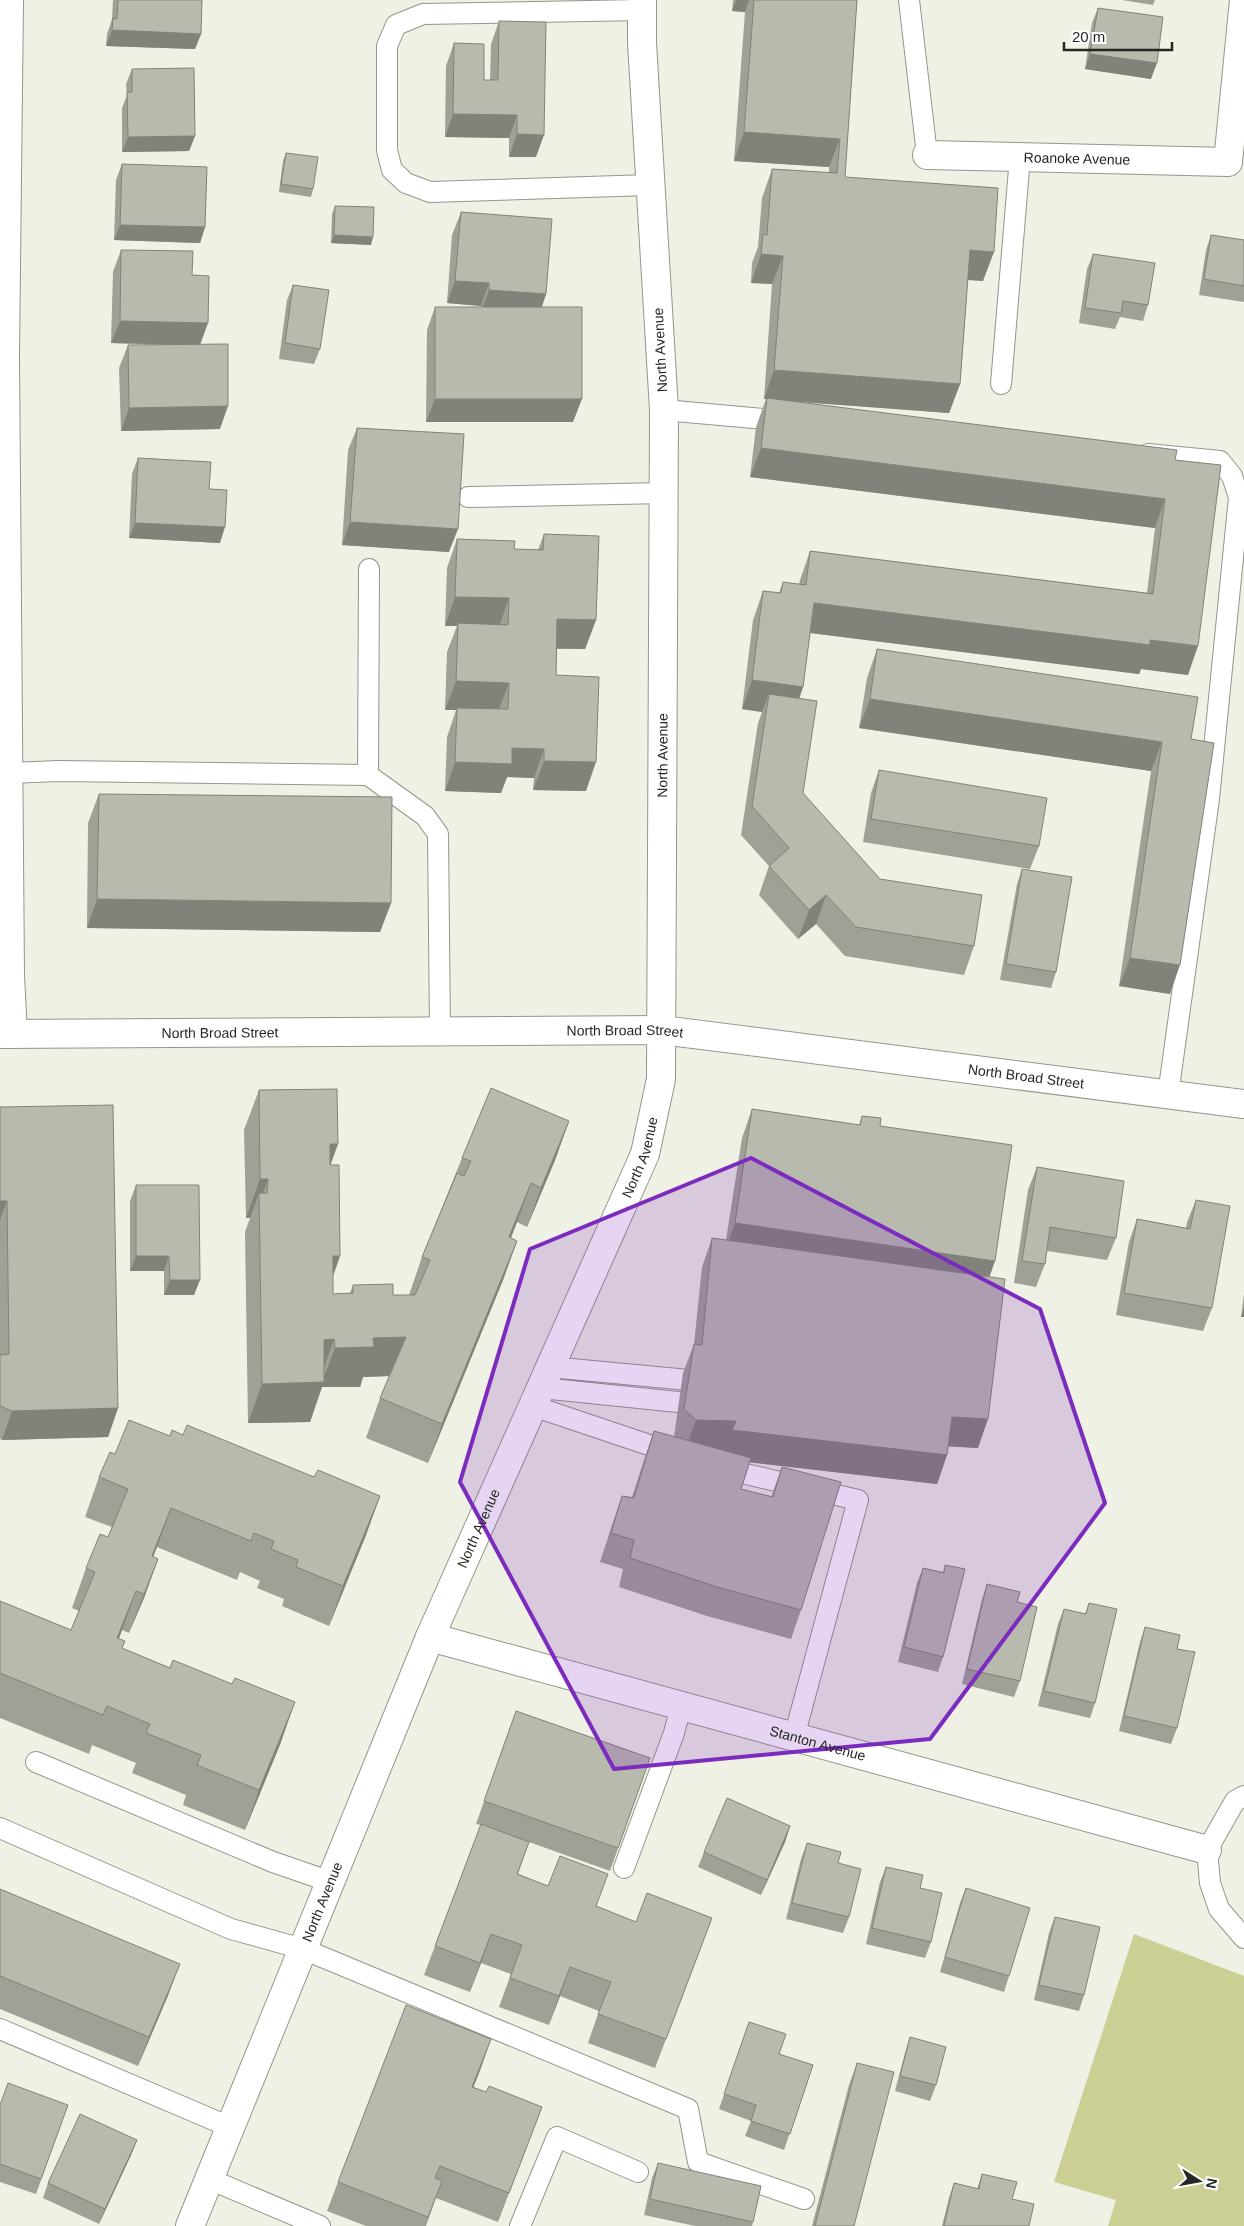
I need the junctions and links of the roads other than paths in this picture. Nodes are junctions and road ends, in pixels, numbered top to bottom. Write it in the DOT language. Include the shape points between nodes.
graph roads {
  1 [pos="9,0"];
  2 [pos="909,0"];
  3 [pos="1244,0"];
  4 [pos="642,5"];
  5 [pos="927,155"];
  6 [pos="1020,157"];
  7 [pos="650,185"];
  8 [pos="1001,384"];
  9 [pos="664,410"];
  10 [pos="801,422"];
  11 [pos="1132,452"];
  12 [pos="664,493"];
  13 [pos="468,497"];
  14 [pos="368,569"];
  15 [pos="4,590"];
  16 [pos="9,774"];
  17 [pos="368,774"];
  18 [pos="662,1030"];
  19 [pos="440,1031"];
  20 [pos="7,1034"];
  21 [pos="1168,1095"];
  22 [pos="1244,1104"];
  23 [pos="731,1384"];
  24 [pos="541,1387"];
  25 [pos="678,1402"];
  26 [pos="430,1637"];
  27 [pos="681,1706"];
  28 [pos="794,1737"];
  29 [pos="36,1762"];
  30 [pos="1244,1796"];
  31 [pos="0,1828"];
  32 [pos="1207,1850"];
  33 [pos="624,1868"];
  34 [pos="332,1883"];
  35 [pos="1244,1938"];
  36 [pos="303,1949"];
  37 [pos="0,2029"];
  38 [pos="230,2127"];
  39 [pos="638,2172"];
  40 [pos="209,2180"];
  41 [pos="804,2198"];
  42 [pos="190,2226"];
  43 [pos="320,2226"];
  44 [pos="520,2226"];
  1 -- 15 [label="main road"];
  2 -- 5 [label="lane"];
  3 -- 6 [label="main road, Roanoke Avenue" via="1228,162"];
  4 -- 7 [label="main road, North Avenue"];
  4 -- 7 [label="lane" via="423,14 396,25 387,46 387,150 392,170 406,183 430,192"];
  5 -- 6 [label="main road, Roanoke Avenue"];
  6 -- 8 [label="lane"];
  7 -- 9 [label="main road, North Avenue"];
  9 -- 10 [label="lane"];
  9 -- 12 [label="main road, North Avenue"];
  11 -- 21 [label="lane" via="1220,461 1232,476 1239,497 1209,799"];
  12 -- 13 [label="lane"];
  12 -- 18 [label="main road, North Avenue"];
  14 -- 17 [label="lane"];
  15 -- 16 [label="main road"];
  16 -- 17 [label="lane" via="59,771"];
  16 -- 20 [label="main road" via="10,976"];
  17 -- 19 [label="lane" via="425,816 438,834"];
  18 -- 19 [label="main road, North Broad Street"];
  18 -- 21 [label="main road, North Broad Street"];
  18 -- 24 [label="main road, North Avenue" via="661,1079 646,1154"];
  19 -- 20 [label="main road, North Broad Street"];
  21 -- 22 [label="main road, North Broad Street"];
  23 -- 24 [label="lane"];
  24 -- 25 [label="lane"];
  24 -- 26 [label="main road, North Avenue"];
  24 -- 28 [label="lane" via="699,1462 858,1500"];
  26 -- 27 [label="main road, Stanton Avenue"];
  26 -- 34 [label="main road, North Avenue"];
  27 -- 28 [label="main road, Stanton Avenue"];
  27 -- 33 [label="lane"];
  28 -- 32 [label="main road, Stanton Avenue"];
  29 -- 34 [label="lane" via="273,1862"];
  30 -- 32 [label="lane" via="1235,1801"];
  31 -- 36 [label="lane" via="231,1929"];
  32 -- 35 [label="lane" via="1210,1883 1219,1909"];
  34 -- 36 [label="main road, North Avenue"];
  36 -- 38 [label="main road, North Avenue"];
  36 -- 41 [label="lane" via="688,2109 698,2162"];
  37 -- 38 [label="lane"];
  38 -- 40 [label="main road, North Avenue"];
  39 -- 44 [label="lane" via="557,2137"];
  40 -- 42 [label="main road, North Avenue"];
  40 -- 43 [label="lane"];
}
